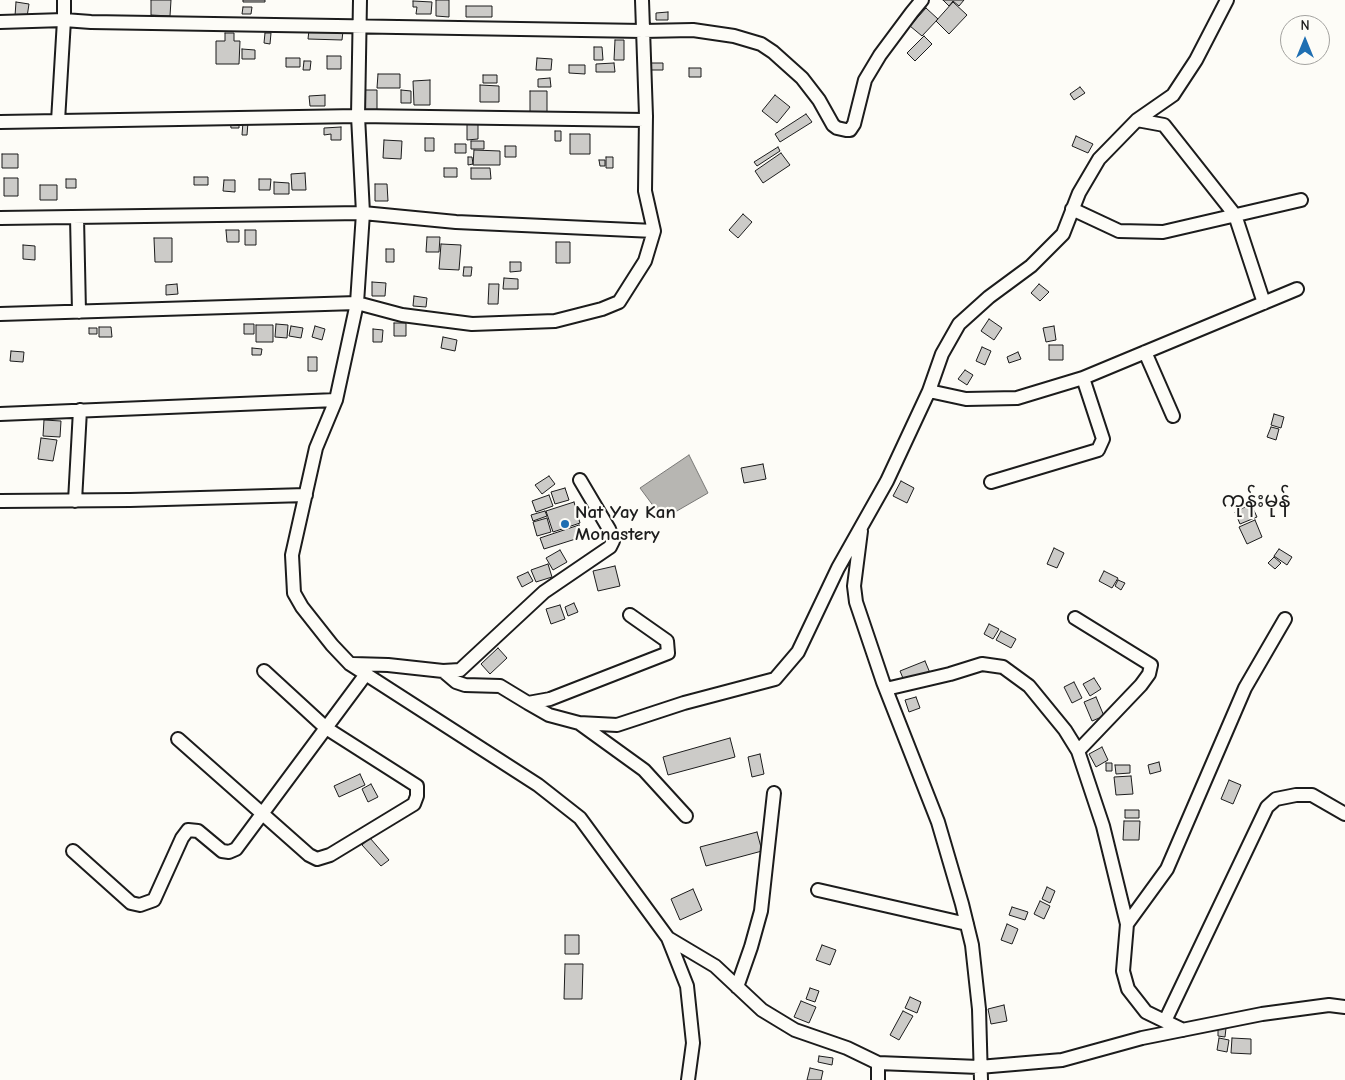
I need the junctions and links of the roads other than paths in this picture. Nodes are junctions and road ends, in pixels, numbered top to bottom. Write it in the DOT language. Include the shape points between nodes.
graph roads {
  1 [pos="64,0"];
  2 [pos="360,0"];
  3 [pos="642,0"];
  4 [pos="922,0"];
  5 [pos="1227,0"];
  6 [pos="64,20"];
  7 [pos="0,22"];
  8 [pos="360,26"];
  9 [pos="643,31"];
  10 [pos="358,116"];
  11 [pos="645,120"];
  12 [pos="1136,120"];
  13 [pos="58,121"];
  14 [pos="0,122"];
  15 [pos="1301,200"];
  16 [pos="1072,209"];
  17 [pos="363,213"];
  18 [pos="1235,215"];
  19 [pos="77,217"];
  20 [pos="0,218"];
  21 [pos="654,231"];
  22 [pos="1297,289"];
  23 [pos="357,303"];
  24 [pos="1264,303"];
  25 [pos="79,312"];
  26 [pos="0,314"];
  27 [pos="1145,352"];
  28 [pos="1083,378"];
  29 [pos="929,391"];
  30 [pos="336,400"];
  31 [pos="80,410"];
  32 [pos="0,414"];
  33 [pos="1173,416"];
  34 [pos="580,480"];
  35 [pos="990,482"];
  36 [pos="306,495"];
  37 [pos="75,500"];
  38 [pos="0,501"];
  39 [pos="861,526"];
  40 [pos="630,615"];
  41 [pos="1075,618"];
  42 [pos="1285,619"];
  43 [pos="350,664"];
  44 [pos="264,671"];
  45 [pos="443,671"];
  46 [pos="366,674"];
  47 [pos="886,689"];
  48 [pos="528,703"];
  49 [pos="579,723"];
  50 [pos="326,728"];
  51 [pos="178,739"];
  52 [pos="1078,751"];
  53 [pos="774,793"];
  54 [pos="262,814"];
  55 [pos="1345,814"];
  56 [pos="686,816"];
  57 [pos="73,851"];
  58 [pos="818,890"];
  59 [pos="967,924"];
  60 [pos="1127,924"];
  61 [pos="668,938"];
  62 [pos="737,987"];
  63 [pos="1345,1007"];
  64 [pos="1164,1021"];
  65 [pos="1183,1030"];
  66 [pos="878,1063"];
  67 [pos="980,1074"];
  68 [pos="688,1080"];
  69 [pos="878,1080"];
  1 -- 6 [label="street"];
  2 -- 8 [label="street"];
  3 -- 9 [label="street"];
  4 -- 9 [label="street" via="865,80 850,130 833,125 802,78 761,44 693,30"];
  5 -- 12 [label="street" via="1196,60 1173,95"];
  6 -- 7 [label="street"];
  6 -- 8 [label="street"];
  6 -- 13 [label="street"];
  8 -- 9 [label="street"];
  8 -- 10 [label="street"];
  9 -- 11 [label="street"];
  10 -- 11 [label="street"];
  10 -- 13 [label="street"];
  10 -- 17 [label="street"];
  11 -- 21 [label="street" via="645,192"];
  12 -- 16 [label="street" via="1099,160"];
  12 -- 18 [label="street" via="1164,125"];
  13 -- 14 [label="street"];
  15 -- 18 [label="street"];
  16 -- 18 [label="street" via="1119,231 1145,232 1163,232"];
  16 -- 29 [label="street" via="1062,234 1031,266 959,324 942,354"];
  17 -- 19 [label="street"];
  17 -- 21 [label="street" via="456,222"];
  17 -- 23 [label="street"];
  18 -- 24 [label="street"];
  19 -- 20 [label="street"];
  19 -- 25 [label="street"];
  21 -- 23 [label="street" via="645,261 619,302 555,321 472,324 402,315"];
  22 -- 24 [label="street"];
  23 -- 25 [label="street"];
  23 -- 30 [label="street"];
  24 -- 27 [label="street"];
  25 -- 26 [label="street"];
  27 -- 28 [label="street"];
  27 -- 33 [label="street"];
  28 -- 29 [label="street" via="1017,398 966,399"];
  28 -- 35 [label="street" via="1103,438 1098,450"];
  29 -- 39 [label="street" via="887,481"];
  30 -- 31 [label="street"];
  30 -- 36 [label="street" via="316,448"];
  31 -- 32 [label="street"];
  31 -- 37 [label="street"];
  34 -- 45 [label="street" via="609,529 613,541 610,547 544,592 460,670"];
  36 -- 37 [label="street"];
  36 -- 43 [label="street" via="292,555 294,593"];
  37 -- 38 [label="street"];
  39 -- 47 [label="street" via="854,586 856,602"];
  39 -- 49 [label="street" via="798,652 775,679 617,725"];
  40 -- 48 [label="street" via="667,641 668,653 550,698"];
  41 -- 52 [label="street" via="1152,665 1141,685"];
  42 -- 60 [label="street" via="1245,688 1167,869"];
  43 -- 45 [label="street"];
  43 -- 46 [label="street"];
  44 -- 50 [label="street"];
  45 -- 48 [label="street" via="465,685 500,686"];
  46 -- 50 [label="street"];
  46 -- 61 [label="street" via="531,780 580,818"];
  47 -- 52 [label="street" via="982,664 1003,667 1029,686 1066,730"];
  47 -- 59 [label="street" via="938,822"];
  48 -- 49 [label="street" via="549,715"];
  49 -- 56 [label="street" via="644,770"];
  50 -- 54 [label="street"];
  50 -- 54 [label="street" via="416,786 418,796 414,804 330,855 317,859"];
  51 -- 54 [label="street"];
  52 -- 60 [label="street" via="1103,826"];
  53 -- 62 [label="street" via="761,911"];
  54 -- 57 [label="street" via="236,849 229,852 222,851 198,831 188,830 154,900 140,905 131,904"];
  55 -- 64 [label="street" via="1312,794 1276,799 1266,807"];
  58 -- 59 [label="street"];
  59 -- 67 [label="street" via="978,1009"];
  60 -- 64 [label="street" via="1123,971 1128,988 1146,1012"];
  61 -- 62 [label="street" via="715,966"];
  61 -- 68 [label="street" via="687,986 692,1043"];
  62 -- 66 [label="street" via="762,1010 795,1030"];
  63 -- 65 [label="street" via="1329,1005 1262,1014"];
  64 -- 65 [label="street"];
  65 -- 67 [label="street" via="1062,1060"];
  66 -- 67 [label="street"];
  66 -- 69 [label="street"];
}
